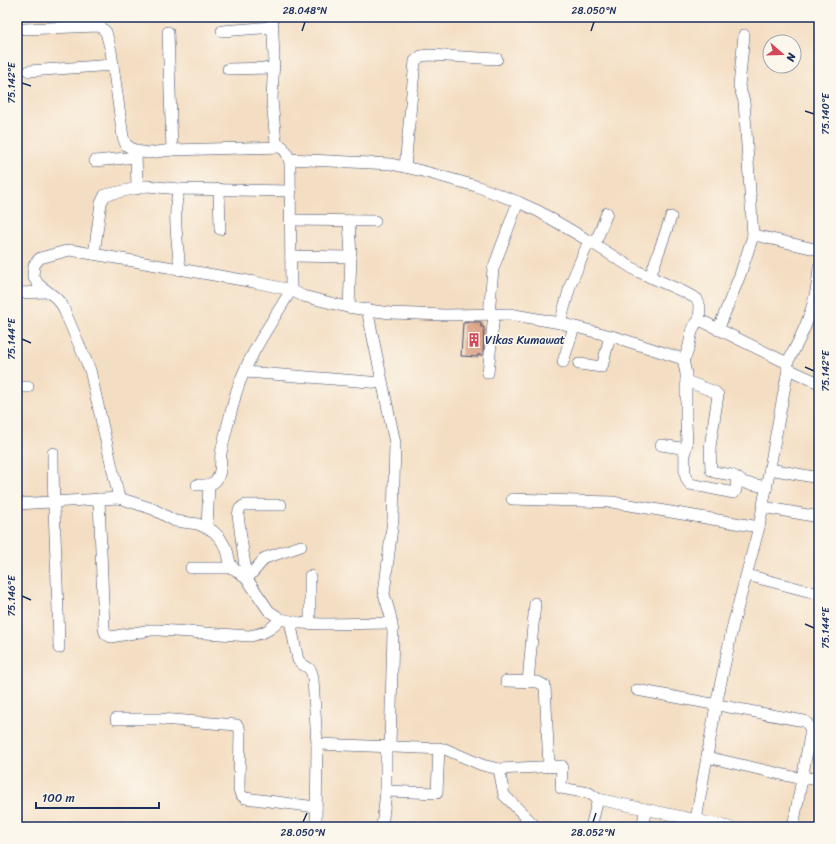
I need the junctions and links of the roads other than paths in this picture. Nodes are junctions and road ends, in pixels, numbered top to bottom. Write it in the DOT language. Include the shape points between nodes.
graph roads {
  1 [pos="272,22"];
  2 [pos="24,29"];
  3 [pos="222,31"];
  4 [pos="168,32"];
  5 [pos="744,35"];
  6 [pos="497,59"];
  7 [pos="113,65"];
  8 [pos="274,68"];
  9 [pos="228,69"];
  10 [pos="29,72"];
  11 [pos="283,148"];
  12 [pos="172,150"];
  13 [pos="136,154"];
  14 [pos="289,159"];
  15 [pos="95,161"];
  16 [pos="404,167"];
  17 [pos="137,189"];
  18 [pos="179,189"];
  19 [pos="219,190"];
  20 [pos="291,191"];
  21 [pos="518,202"];
  22 [pos="607,213"];
  23 [pos="671,217"];
  24 [pos="291,220"];
  25 [pos="349,221"];
  26 [pos="375,221"];
  27 [pos="220,229"];
  28 [pos="753,236"];
  29 [pos="592,243"];
  30 [pos="819,250"];
  31 [pos="94,254"];
  32 [pos="291,256"];
  33 [pos="351,257"];
  34 [pos="819,267"];
  35 [pos="180,270"];
  36 [pos="650,276"];
  37 [pos="291,290"];
  38 [pos="48,292"];
  39 [pos="17,293"];
  40 [pos="349,307"];
  41 [pos="367,309"];
  42 [pos="491,314"];
  43 [pos="699,321"];
  44 [pos="560,323"];
  45 [pos="574,327"];
  46 [pos="718,330"];
  47 [pos="610,336"];
  48 [pos="683,359"];
  49 [pos="563,362"];
  50 [pos="579,364"];
  51 [pos="787,366"];
  52 [pos="244,372"];
  53 [pos="488,373"];
  54 [pos="686,380"];
  55 [pos="382,383"];
  56 [pos="819,383"];
  57 [pos="661,445"];
  58 [pos="685,452"];
  59 [pos="53,453"];
  60 [pos="770,469"];
  61 [pos="737,478"];
  62 [pos="819,478"];
  63 [pos="197,485"];
  64 [pos="209,485"];
  65 [pos="767,487"];
  66 [pos="119,498"];
  67 [pos="99,499"];
  68 [pos="512,499"];
  69 [pos="53,502"];
  70 [pos="17,504"];
  71 [pos="280,505"];
  72 [pos="763,506"];
  73 [pos="819,517"];
  74 [pos="207,527"];
  75 [pos="759,527"];
  76 [pos="302,546"];
  77 [pos="191,568"];
  78 [pos="233,568"];
  79 [pos="747,575"];
  80 [pos="310,576"];
  81 [pos="245,577"];
  82 [pos="819,594"];
  83 [pos="535,603"];
  84 [pos="286,620"];
  85 [pos="392,623"];
  86 [pos="310,624"];
  87 [pos="59,648"];
  88 [pos="506,681"];
  89 [pos="528,682"];
  90 [pos="637,690"];
  91 [pos="716,705"];
  92 [pos="116,719"];
  93 [pos="317,744"];
  94 [pos="388,746"];
  95 [pos="439,748"];
  96 [pos="707,758"];
  97 [pos="549,767"];
  98 [pos="499,769"];
  99 [pos="819,778"];
  100 [pos="802,779"];
  101 [pos="386,791"];
  102 [pos="598,799"];
  103 [pos="316,807"];
  104 [pos="646,809"];
  105 [pos="700,823"];
  106 [pos="316,827"];
  107 [pos="382,827"];
  108 [pos="536,827"];
  109 [pos="591,827"];
  110 [pos="642,827"];
  111 [pos="729,827"];
  112 [pos="793,827"];
  1 -- 3 [label="street"];
  1 -- 8 [label="street"];
  2 -- 7 [label="street" via="101,27 106,32"];
  4 -- 12 [label="street"];
  5 -- 28 [label="street" via="738,86 744,101"];
  6 -- 16 [label="street" via="430,55 421,56 415,61"];
  7 -- 10 [label="street"];
  7 -- 13 [label="street" via="123,136 126,145"];
  8 -- 9 [label="street"];
  8 -- 11 [label="street" via="272,100 276,143"];
  11 -- 12 [label="street"];
  11 -- 14 [label="street"];
  12 -- 13 [label="street"];
  13 -- 15 [label="street"];
  13 -- 17 [label="street"];
  14 -- 16 [label="street" via="370,162"];
  14 -- 20 [label="street"];
  16 -- 21 [label="street" via="476,186"];
  17 -- 18 [label="street" via="147,186"];
  17 -- 31 [label="street" via="105,195 101,203"];
  18 -- 19 [label="street"];
  18 -- 35 [label="street" via="176,206"];
  19 -- 20 [label="street"];
  19 -- 27 [label="street"];
  20 -- 24 [label="street"];
  21 -- 29 [label="street"];
  21 -- 42 [label="street" via="493,269"];
  22 -- 29 [label="street"];
  23 -- 36 [label="street"];
  24 -- 25 [label="street"];
  24 -- 32 [label="street"];
  25 -- 26 [label="street"];
  25 -- 33 [label="street"];
  28 -- 30 [label="street"];
  28 -- 46 [label="street"];
  29 -- 36 [label="street" via="637,271"];
  29 -- 44 [label="street" via="571,283"];
  31 -- 35 [label="street"];
  31 -- 38 [label="street" via="70,250 40,258 34,265 33,276"];
  32 -- 33 [label="street"];
  32 -- 37 [label="street"];
  33 -- 40 [label="street"];
  34 -- 51 [label="street" via="812,307"];
  35 -- 37 [label="street"];
  36 -- 43 [label="street" via="697,299 700,307"];
  37 -- 40 [label="street" via="303,296"];
  37 -- 52 [label="street" via="261,338"];
  38 -- 39 [label="street"];
  38 -- 66 [label="street" via="62,305 90,370"];
  40 -- 41 [label="street"];
  41 -- 42 [label="street" via="390,313"];
  41 -- 55 [label="street"];
  42 -- 44 [label="street" via="509,314"];
  42 -- 53 [label="street"];
  43 -- 46 [label="street"];
  43 -- 48 [label="street"];
  44 -- 45 [label="street"];
  45 -- 47 [label="street"];
  45 -- 49 [label="street"];
  46 -- 51 [label="street"];
  47 -- 48 [label="street"];
  47 -- 50 [label="street" via="602,368"];
  48 -- 54 [label="street"];
  51 -- 56 [label="street"];
  51 -- 60 [label="street"];
  52 -- 55 [label="street"];
  52 -- 64 [label="street" via="223,445 218,478"];
  54 -- 58 [label="street" via="688,443"];
  54 -- 61 [label="street" via="718,394 710,447 711,468 714,472"];
  55 -- 85 [label="street" via="395,443 393,519 384,594"];
  57 -- 58 [label="street" via="681,448"];
  58 -- 61 [label="street" via="685,472 690,484 734,493"];
  59 -- 69 [label="street"];
  60 -- 62 [label="street"];
  60 -- 65 [label="street"];
  61 -- 65 [label="street" via="745,483"];
  63 -- 64 [label="street"];
  64 -- 74 [label="street"];
  65 -- 72 [label="street"];
  66 -- 67 [label="street"];
  66 -- 74 [label="street" via="153,509 175,521"];
  67 -- 69 [label="street"];
  67 -- 84 [label="street" via="104,628 107,636 155,630 250,636 263,633"];
  68 -- 75 [label="street" via="612,502"];
  69 -- 70 [label="street"];
  69 -- 87 [label="street"];
  71 -- 81 [label="street" via="245,505 238,510"];
  72 -- 73 [label="street"];
  72 -- 75 [label="street"];
  74 -- 78 [label="street" via="220,538"];
  75 -- 79 [label="street"];
  76 -- 81 [label="street" via="265,558"];
  77 -- 78 [label="street"];
  78 -- 81 [label="street"];
  79 -- 82 [label="street"];
  79 -- 91 [label="street" via="733,625"];
  80 -- 86 [label="street"];
  81 -- 84 [label="street" via="269,611"];
  83 -- 89 [label="street"];
  84 -- 86 [label="street"];
  84 -- 93 [label="street" via="298,660 312,671"];
  85 -- 86 [label="street"];
  85 -- 94 [label="street" via="393,662"];
  88 -- 89 [label="street"];
  89 -- 97 [label="street" via="542,683 546,689"];
  90 -- 91 [label="street"];
  91 -- 96 [label="street"];
  91 -- 100 [label="street" via="807,723 811,730"];
  92 -- 103 [label="street" via="161,719 237,725 240,728 241,796"];
  93 -- 94 [label="street"];
  93 -- 103 [label="street"];
  94 -- 95 [label="street"];
  94 -- 101 [label="street"];
  95 -- 98 [label="street"];
  95 -- 101 [label="street" via="437,793"];
  96 -- 100 [label="street"];
  96 -- 105 [label="street"];
  97 -- 98 [label="street"];
  97 -- 102 [label="street" via="562,766 561,788 589,793"];
  98 -- 108 [label="street" via="504,795"];
  99 -- 100 [label="street"];
  100 -- 112 [label="street"];
  101 -- 107 [label="street"];
  102 -- 104 [label="street"];
  102 -- 109 [label="street"];
  103 -- 106 [label="street"];
  104 -- 105 [label="street"];
  104 -- 110 [label="street"];
  105 -- 111 [label="street"];
}
